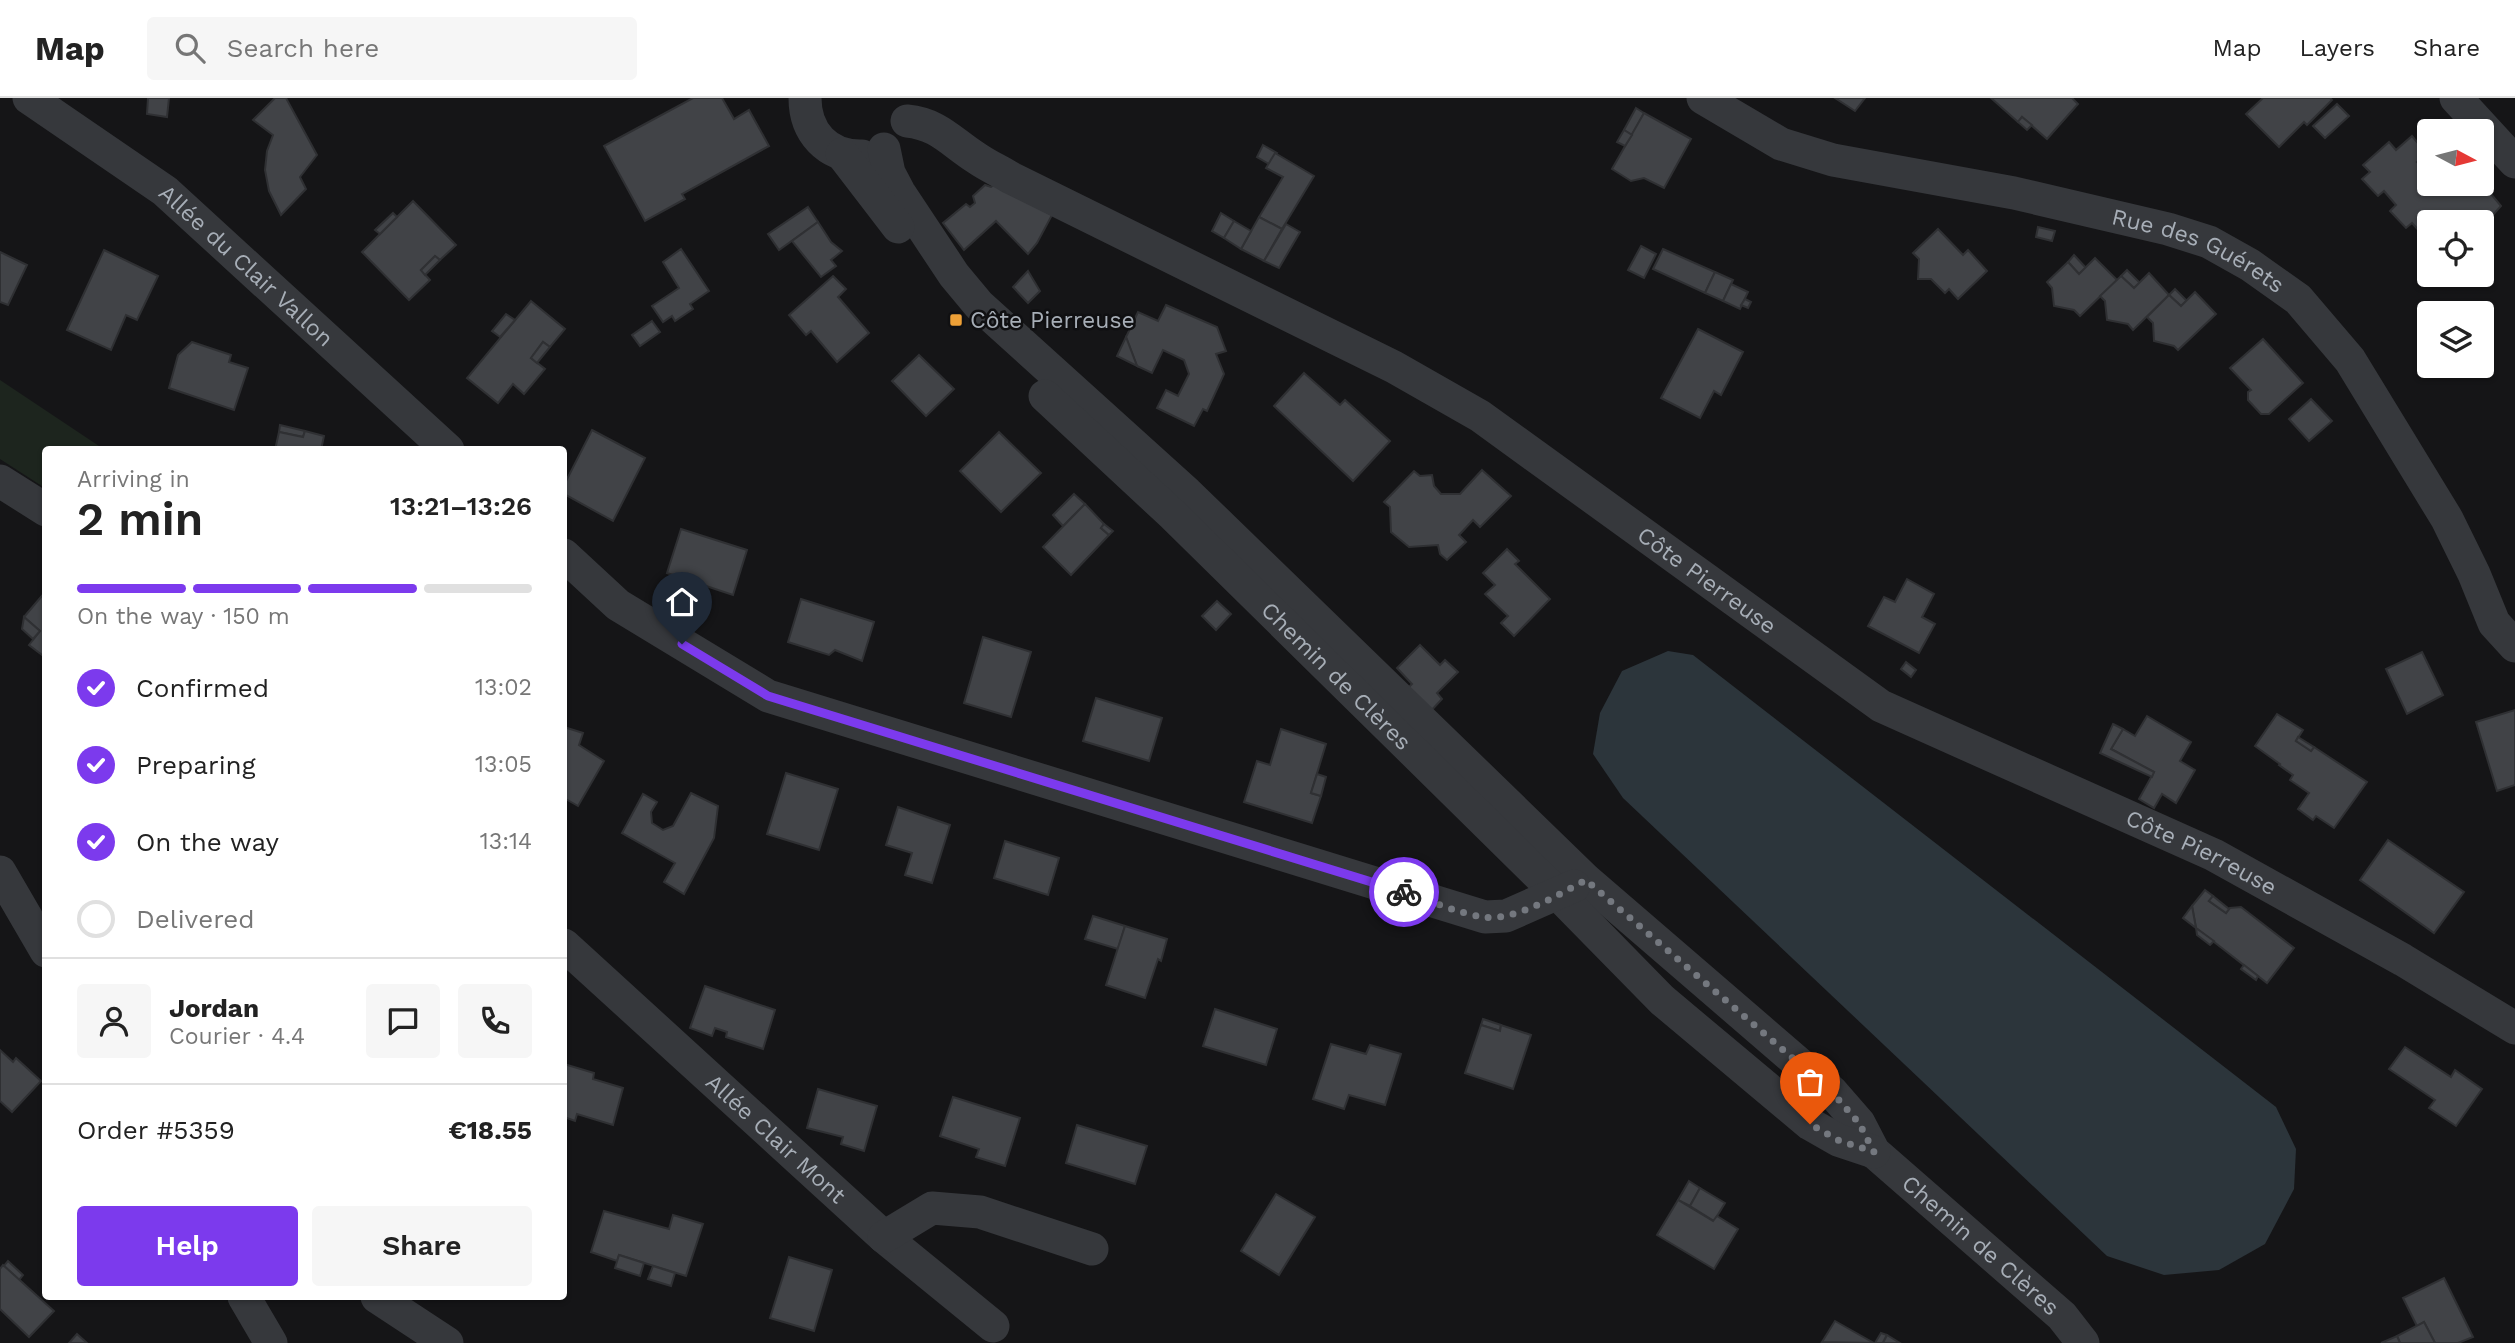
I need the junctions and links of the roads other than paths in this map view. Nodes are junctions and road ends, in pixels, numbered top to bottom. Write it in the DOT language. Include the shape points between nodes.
graph roads {
  1 [pos="29,98"];
  2 [pos="65,98"];
  3 [pos="804,98"];
  4 [pos="1703,98"];
  5 [pos="2456,98"];
  6 [pos="908,109"];
  7 [pos="83,135"];
  8 [pos="884,149"];
  9 [pos="842,154"];
  10 [pos="2515,162"];
  11 [pos="444,446"];
  12 [pos="0,481"];
  13 [pos="42,507"];
  14 [pos="567,558"];
  15 [pos="2515,646"];
  16 [pos="0,872"];
  17 [pos="1572,887"];
  18 [pos="42,944"];
  19 [pos="567,949"];
  20 [pos="2515,1028"];
  21 [pos="884,1237"];
  22 [pos="1092,1249"];
  23 [pos="246,1300"];
  24 [pos="382,1300"];
  25 [pos="993,1326"];
  26 [pos="271,1343"];
  27 [pos="447,1343"];
  28 [pos="2083,1343"];
  1 -- 7 [label="street, Allée du Clair Vallon"];
  2 -- 7 [label="street"];
  3 -- 9 [label="street, Chemin de Clères" via="818,139"];
  4 -- 15 [label="street, Rue des Guérets" via="1781,144 1833,160 2014,193 2168,229 2209,242 2250,265 2298,299 2350,360 2447,519 2494,623"];
  5 -- 10 [label="street"];
  6 -- 8 [label="street" via="902,132"];
  6 -- 20 [label="street, Côte Pierreuse" via="1011,178 1394,367 1479,415 1881,706 2214,855"];
  7 -- 11 [label="street, Allée du Clair Vallon" via="165,191"];
  8 -- 9 [label="street" via="859,156"];
  8 -- 17 [label="street, Chemin de Clères" via="899,192 979,305 1187,493"];
  9 -- 17 [label="street, Chemin de Clères" via="965,319"];
  12 -- 13 [label="street"];
  14 -- 17 [label="street" via="618,604 768,696 1485,917 1506,916"];
  16 -- 18 [label="street"];
  17 -- 28 [label="street, Chemin de Clères" via="1832,1092 1859,1123 1874,1152 2062,1316"];
  19 -- 21 [label="street, Allée Clair Mont"];
  21 -- 22 [label="street" via="932,1208 979,1212"];
  21 -- 25 [label="street, Allée Clair Mont"];
  23 -- 26 [label="street"];
  24 -- 27 [label="street"];
}
